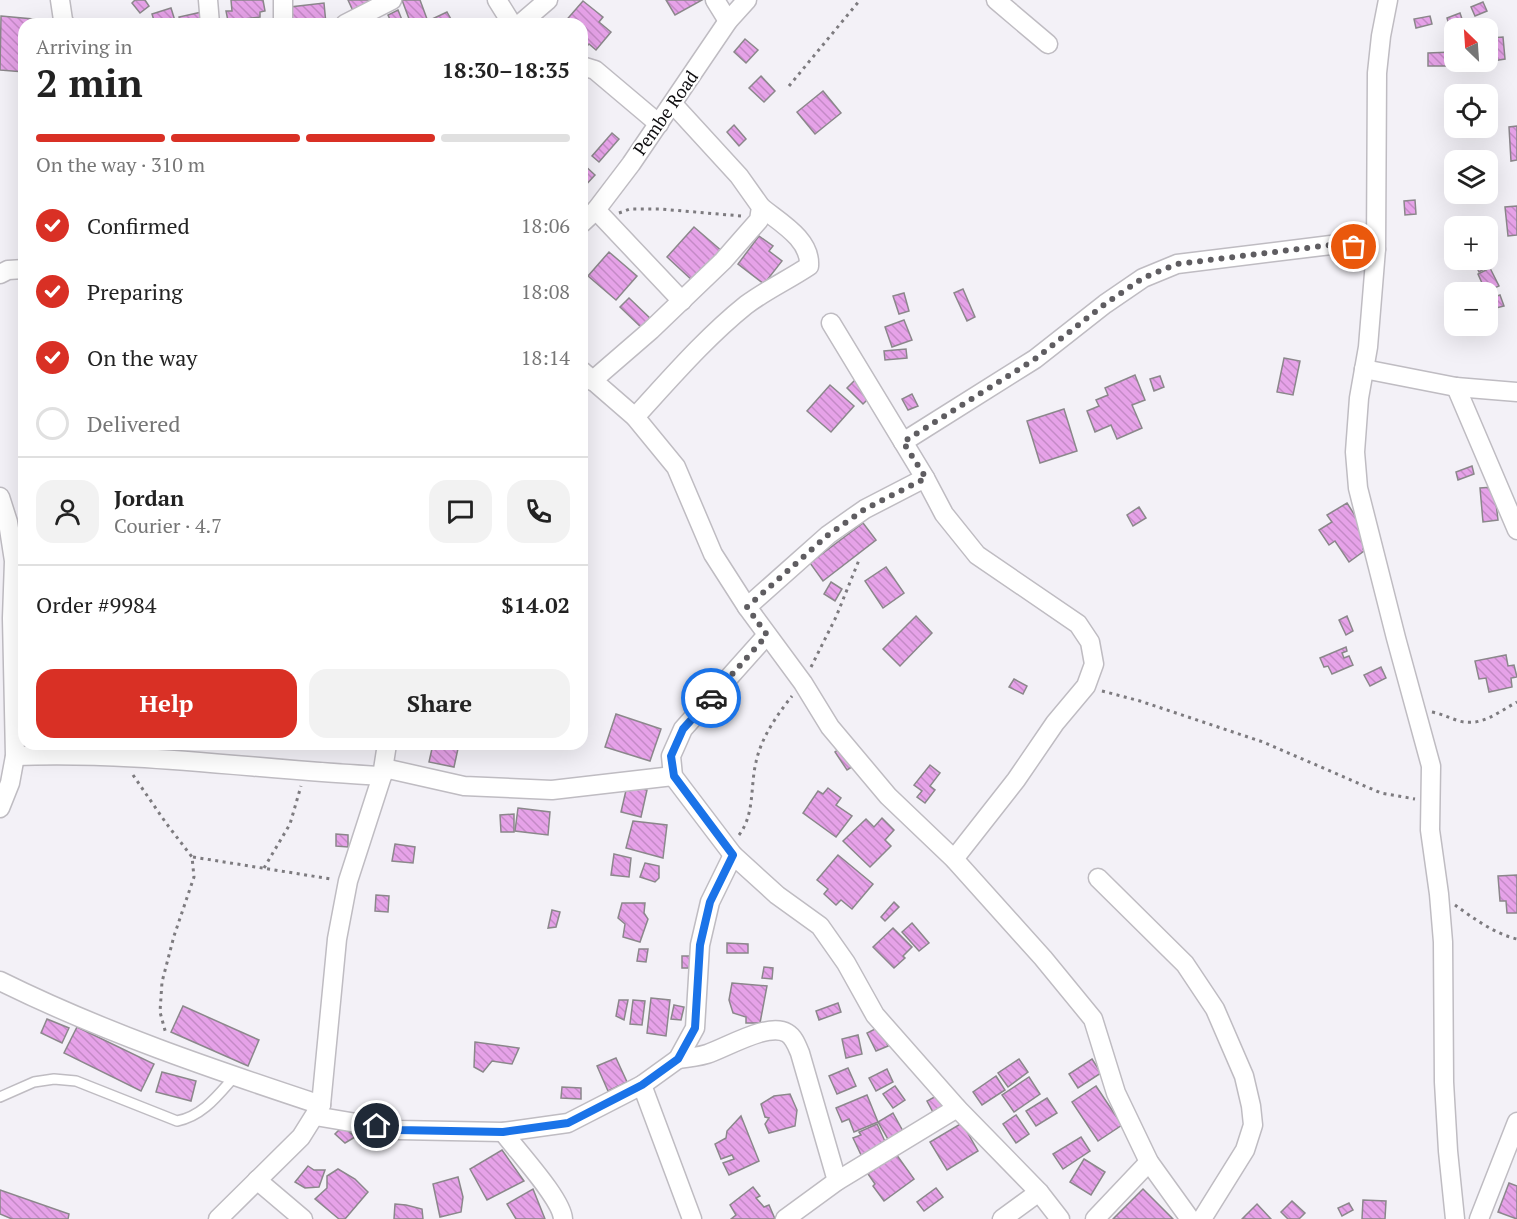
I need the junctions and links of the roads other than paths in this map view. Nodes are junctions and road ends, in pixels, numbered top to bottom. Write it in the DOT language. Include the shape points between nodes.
graph roads {
  1 [pos="60,0"];
  2 [pos="208,0"];
  3 [pos="283,0"];
  4 [pos="392,0"];
  5 [pos="498,0"];
  6 [pos="548,0"];
  7 [pos="716,0"];
  8 [pos="747,0"];
  9 [pos="996,0"];
  10 [pos="1388,0"];
  11 [pos="63,18"];
  12 [pos="210,18"];
  13 [pos="283,18"];
  14 [pos="357,18"];
  15 [pos="508,18"];
  16 [pos="527,18"];
  17 [pos="728,21"];
  18 [pos="1048,44"];
  19 [pos="588,68"];
  20 [pos="673,104"];
  21 [pos="659,124"];
  22 [pos="600,214"];
  23 [pos="760,214"];
  24 [pos="588,220"];
  25 [pos="1376,249"];
  26 [pos="18,269"];
  27 [pos="0,274"];
  28 [pos="682,301"];
  29 [pos="831,323"];
  30 [pos="1365,369"];
  31 [pos="588,375"];
  32 [pos="588,377"];
  33 [pos="1456,387"];
  34 [pos="1517,392"];
  35 [pos="635,417"];
  36 [pos="903,442"];
  37 [pos="926,478"];
  38 [pos="0,497"];
  39 [pos="1517,530"];
  40 [pos="747,607"];
  41 [pos="12,622"];
  42 [pos="767,635"];
  43 [pos="386,750"];
  44 [pos="15,756"];
  45 [pos="383,772"];
  46 [pos="674,776"];
  47 [pos="0,808"];
  48 [pos="730,852"];
  49 [pos="954,859"];
  50 [pos="1098,878"];
  51 [pos="0,981"];
  52 [pos="678,1059"];
  53 [pos="235,1076"];
  54 [pos="642,1085"];
  55 [pos="0,1097"];
  56 [pos="957,1108"];
  57 [pos="318,1111"];
  58 [pos="1517,1122"];
  59 [pos="503,1132"];
  60 [pos="1149,1162"];
  61 [pos="257,1180"];
  62 [pos="837,1181"];
  63 [pos="1039,1192"];
  64 [pos="218,1219"];
  65 [pos="303,1219"];
  66 [pos="562,1219"];
  67 [pos="692,1219"];
  68 [pos="785,1219"];
  69 [pos="1002,1219"];
  70 [pos="1060,1219"];
  71 [pos="1095,1219"];
  72 [pos="1190,1219"];
  73 [pos="1202,1219"];
  74 [pos="1455,1219"];
  75 [pos="1479,1219"];
  1 -- 11 [label="street"];
  2 -- 12 [label="street"];
  3 -- 13 [label="street"];
  4 -- 14 [label="street"];
  5 -- 15 [label="street"];
  6 -- 16 [label="street"];
  7 -- 17 [label="street"];
  8 -- 17 [label="street, Pembe Road"];
  9 -- 18 [label="street"];
  10 -- 25 [label="street" via="1377,73"];
  17 -- 20 [label="street, Pembe Road"];
  19 -- 21 [label="street"];
  20 -- 21 [label="street, Pembe Road"];
  20 -- 23 [label="street" via="739,176"];
  21 -- 22 [label="street, Pembe Road"];
  22 -- 24 [label="street, Pembe Road"];
  22 -- 28 [label="street"];
  23 -- 28 [label="street" via="723,261"];
  23 -- 35 [label="street" via="800,239 809,258 808,266 745,306"];
  25 -- 30 [label="street"];
  25 -- 36 [label="street" via="1331,245 1177,264 1143,278 1035,359"];
  26 -- 27 [label="street"];
  28 -- 31 [label="street" via="651,330"];
  29 -- 36 [label="street"];
  30 -- 33 [label="street"];
  30 -- 74 [label="street" via="1356,429 1358,488 1431,766 1430,830 1443,942 1444,1082"];
  32 -- 35 [label="street"];
  33 -- 34 [label="street"];
  33 -- 39 [label="street"];
  35 -- 40 [label="street" via="676,467 713,554"];
  36 -- 37 [label="street"];
  37 -- 40 [label="street" via="865,509 828,535"];
  37 -- 49 [label="street" via="944,514 977,555 1078,624 1090,642 1094,664 1086,686"];
  38 -- 41 [label="street" via="14,561"];
  40 -- 42 [label="street"];
  41 -- 44 [label="street"];
  42 -- 46 [label="street" via="683,729 671,756"];
  42 -- 49 [label="street" via="830,727 888,796"];
  43 -- 45 [label="street"];
  44 -- 45 [label="street" via="121,756 305,772"];
  44 -- 47 [label="street"];
  45 -- 46 [label="street" via="464,786 552,790"];
  45 -- 57 [label="street" via="348,881 337,939"];
  46 -- 48 [label="street"];
  48 -- 52 [label="street" via="710,902 700,945 695,1028"];
  48 -- 56 [label="street" via="777,895 820,926 875,1016"];
  49 -- 60 [label="street" via="1093,1019 1116,1093"];
  50 -- 73 [label="street" via="1185,963 1215,1009 1244,1076 1253,1125 1245,1150"];
  51 -- 53 [label="street" via="46,1005"];
  52 -- 54 [label="street"];
  52 -- 62 [label="street" via="707,1054 756,1034 786,1032 800,1053"];
  53 -- 55 [label="lane" via="202,1110 177,1120 76,1081 34,1082"];
  53 -- 57 [label="street"];
  54 -- 59 [label="street" via="568,1123"];
  54 -- 67 [label="street"];
  56 -- 62 [label="street"];
  56 -- 63 [label="street"];
  57 -- 59 [label="street" via="398,1130"];
  57 -- 61 [label="street" via="301,1137"];
  58 -- 75 [label="street"];
  59 -- 66 [label="street" via="561,1208"];
  60 -- 71 [label="street"];
  60 -- 72 [label="street"];
  61 -- 64 [label="street"];
  61 -- 65 [label="street"];
  62 -- 68 [label="street"];
  63 -- 69 [label="street"];
  63 -- 70 [label="street"];
}
